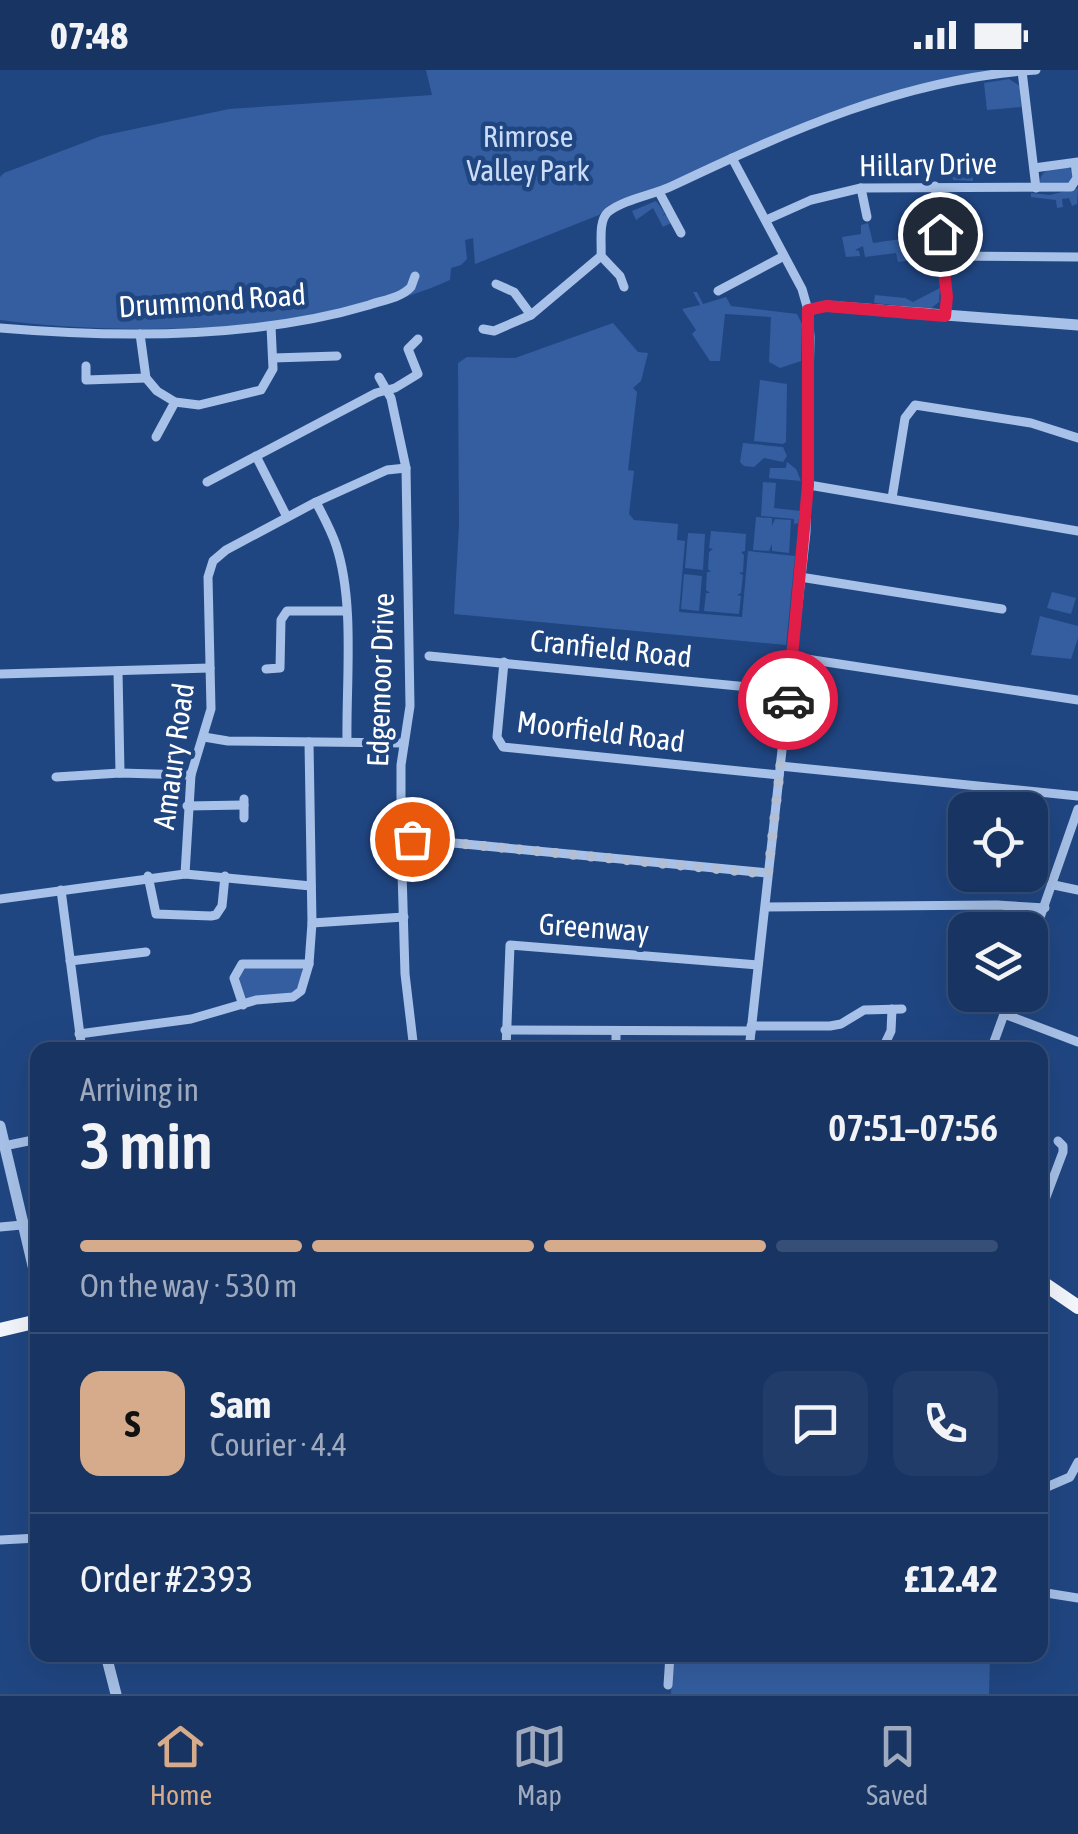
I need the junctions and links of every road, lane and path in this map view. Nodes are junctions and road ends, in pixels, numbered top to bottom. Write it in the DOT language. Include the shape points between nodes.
graph roads {
  1 [pos="1036,70"];
  2 [pos="1022,71"];
  3 [pos="732,158"];
  4 [pos="1077,163"];
  5 [pos="1034,168"];
  6 [pos="935,186"];
  7 [pos="862,188"];
  8 [pos="1036,188"];
  9 [pos="660,192"];
  10 [pos="867,217"];
  11 [pos="766,220"];
  12 [pos="681,233"];
  13 [pos="601,256"];
  14 [pos="784,256"];
  15 [pos="943,256"];
  16 [pos="1078,258"];
  17 [pos="414,276"];
  18 [pos="496,284"];
  19 [pos="624,287"];
  20 [pos="718,291"];
  21 [pos="808,310"];
  22 [pos="531,315"];
  23 [pos="945,316"];
  24 [pos="271,326"];
  25 [pos="1078,326"];
  26 [pos="0,328"];
  27 [pos="483,329"];
  28 [pos="140,334"];
  29 [pos="418,339"];
  30 [pos="337,356"];
  31 [pos="272,358"];
  32 [pos="86,366"];
  33 [pos="378,377"];
  34 [pos="146,378"];
  35 [pos="386,391"];
  36 [pos="176,402"];
  37 [pos="156,436"];
  38 [pos="1078,438"];
  39 [pos="256,456"];
  40 [pos="406,468"];
  41 [pos="207,482"];
  42 [pos="808,485"];
  43 [pos="892,498"];
  44 [pos="316,502"];
  45 [pos="287,517"];
  46 [pos="1078,531"];
  47 [pos="800,578"];
  48 [pos="1002,609"];
  49 [pos="346,611"];
  50 [pos="429,656"];
  51 [pos="793,657"];
  52 [pos="504,662"];
  53 [pos="210,668"];
  54 [pos="266,669"];
  55 [pos="118,671"];
  56 [pos="0,674"];
  57 [pos="789,691"];
  58 [pos="1078,700"];
  59 [pos="204,737"];
  60 [pos="346,741"];
  61 [pos="309,742"];
  62 [pos="404,744"];
  63 [pos="780,770"];
  64 [pos="120,774"];
  65 [pos="191,775"];
  66 [pos="56,777"];
  67 [pos="1078,796"];
  68 [pos="187,806"];
  69 [pos="1078,809"];
  70 [pos="244,818"];
  71 [pos="412,839"];
  72 [pos="185,874"];
  73 [pos="768,874"];
  74 [pos="148,876"];
  75 [pos="225,876"];
  76 [pos="1054,885"];
  77 [pos="311,886"];
  78 [pos="61,890"];
  79 [pos="1078,890"];
  80 [pos="0,899"];
  81 [pos="766,907"];
  82 [pos="1044,908"];
  83 [pos="1043,912"];
  84 [pos="404,917"];
  85 [pos="312,924"];
  86 [pos="146,952"];
  87 [pos="70,961"];
  88 [pos="309,964"];
  89 [pos="758,964"];
  90 [pos="243,1004"];
  91 [pos="1004,1014"];
  92 [pos="751,1029"];
  93 [pos="505,1030"];
  94 [pos="616,1031"];
  95 [pos="80,1034"];
  96 [pos="81,1042"];
  97 [pos="413,1042"];
  98 [pos="506,1042"];
  99 [pos="616,1042"];
  100 [pos="749,1042"];
  101 [pos="886,1042"];
  102 [pos="994,1042"];
  103 [pos="1078,1042"];
  104 [pos="0,1126"];
  105 [pos="30,1141"];
  106 [pos="1058,1141"];
  107 [pos="4,1146"];
  108 [pos="1048,1190"];
  109 [pos="0,1227"];
  110 [pos="23,1228"];
  111 [pos="30,1228"];
  112 [pos="30,1254"];
  113 [pos="1048,1286"];
  114 [pos="1077,1304"];
  115 [pos="30,1323"];
  116 [pos="0,1330"];
  117 [pos="1078,1462"];
  118 [pos="1048,1487"];
  119 [pos="30,1538"];
  120 [pos="0,1540"];
  121 [pos="1048,1593"];
  122 [pos="1078,1598"];
  123 [pos="108,1662"];
  124 [pos="670,1662"];
  125 [pos="668,1685"];
  126 [pos="116,1694"];
  1 -- 2 [label="street"];
  2 -- 3 [label="street" via="887,96"];
  2 -- 5 [label="street"];
  3 -- 9 [label="street"];
  3 -- 11 [label="street"];
  4 -- 5 [label="street"];
  4 -- 8 [label="street, Hillary Drive" via="1071,187"];
  5 -- 8 [label="street"];
  6 -- 7 [label="street, Hillary Drive"];
  6 -- 8 [label="street, Hillary Drive"];
  6 -- 15 [label="street"];
  7 -- 10 [label="street"];
  7 -- 11 [label="street, Hillary Drive"];
  9 -- 12 [label="street"];
  9 -- 13 [label="street" via="606,214"];
  11 -- 14 [label="street"];
  13 -- 19 [label="street"];
  13 -- 22 [label="street"];
  14 -- 20 [label="street"];
  14 -- 21 [label="street"];
  15 -- 16 [label="street"];
  15 -- 23 [label="street"];
  17 -- 24 [label="street, Drummond Road" via="397,296"];
  18 -- 22 [label="street" via="514,292"];
  21 -- 23 [label="street"];
  21 -- 42 [label="street"];
  22 -- 27 [label="street"];
  23 -- 25 [label="street"];
  24 -- 28 [label="street, Drummond Road"];
  24 -- 31 [label="street"];
  26 -- 28 [label="street, Drummond Road"];
  28 -- 34 [label="street"];
  29 -- 35 [label="street" via="408,349 418,374"];
  30 -- 31 [label="street"];
  31 -- 36 [label="street" via="270,377 254,394 190,406"];
  32 -- 34 [label="street" via="86,380"];
  33 -- 35 [label="street, Edgemoor Drive"];
  34 -- 36 [label="street"];
  35 -- 39 [label="street"];
  35 -- 40 [label="street, Edgemoor Drive"];
  36 -- 37 [label="street"];
  38 -- 43 [label="street" via="1031,423 915,405 905,418"];
  39 -- 41 [label="street"];
  39 -- 45 [label="street"];
  40 -- 44 [label="street, Amaury Road"];
  40 -- 62 [label="street, Edgemoor Drive" via="410,706"];
  42 -- 43 [label="street"];
  42 -- 47 [label="street"];
  43 -- 46 [label="street"];
  44 -- 45 [label="street, Amaury Road"];
  44 -- 49 [label="street" via="337,546"];
  45 -- 53 [label="street, Amaury Road" via="213,561"];
  47 -- 48 [label="street"];
  47 -- 51 [label="street"];
  49 -- 54 [label="street" via="288,611 281,620 280,668"];
  49 -- 60 [label="street"];
  50 -- 52 [label="street, Cranfield Road"];
  51 -- 57 [label="street"];
  51 -- 58 [label="street"];
  52 -- 57 [label="street, Cranfield Road"];
  52 -- 63 [label="street, Moorfield Road" via="497,737 503,748"];
  53 -- 55 [label="street"];
  53 -- 59 [label="street, Amaury Road"];
  55 -- 56 [label="street"];
  55 -- 64 [label="street"];
  57 -- 63 [label="street"];
  59 -- 61 [label="street"];
  59 -- 65 [label="street, Amaury Road"];
  60 -- 61 [label="street"];
  60 -- 62 [label="street"];
  61 -- 77 [label="street"];
  62 -- 84 [label="street, Edgemoor Drive"];
  63 -- 67 [label="street"];
  63 -- 73 [label="street"];
  64 -- 65 [label="street"];
  64 -- 66 [label="street"];
  65 -- 68 [label="street, Amaury Road"];
  68 -- 70 [label="street" via="244,802"];
  68 -- 72 [label="street, Amaury Road"];
  69 -- 76 [label="street"];
  71 -- 73 [label="street"];
  72 -- 74 [label="street"];
  72 -- 75 [label="street"];
  73 -- 81 [label="street"];
  74 -- 75 [label="street" via="156,914 184,916 216,915"];
  74 -- 78 [label="street"];
  75 -- 77 [label="street"];
  76 -- 79 [label="street"];
  76 -- 82 [label="street"];
  77 -- 85 [label="street"];
  78 -- 80 [label="street"];
  78 -- 87 [label="street"];
  81 -- 82 [label="street"];
  81 -- 89 [label="street"];
  82 -- 83 [label="street"];
  84 -- 85 [label="street"];
  84 -- 97 [label="street, Edgemoor Drive"];
  85 -- 88 [label="street"];
  86 -- 87 [label="street"];
  87 -- 95 [label="street"];
  88 -- 90 [label="street" via="297,995"];
  88 -- 90 [label="street" via="242,964 234,978"];
  89 -- 92 [label="street"];
  89 -- 93 [label="street, Greenway" via="510,945"];
  90 -- 95 [label="street" via="191,1019"];
  91 -- 102 [label="street"];
  91 -- 103 [label="street"];
  92 -- 94 [label="street"];
  92 -- 100 [label="street"];
  92 -- 101 [label="street" via="830,1026 864,1010 897,1009"];
  93 -- 94 [label="street"];
  93 -- 98 [label="street"];
  94 -- 99 [label="street"];
  95 -- 96 [label="street"];
  104 -- 107 [label="street"];
  105 -- 107 [label="street"];
  106 -- 108 [label="street" via="1062,1152"];
  107 -- 110 [label="street"];
  109 -- 110 [label="street"];
  110 -- 111 [label="street"];
  110 -- 112 [label="street"];
  113 -- 114 [label="highway"];
  115 -- 116 [label="highway"];
  117 -- 118 [label="street" via="1070,1477"];
  119 -- 120 [label="street"];
  121 -- 122 [label="street"];
  123 -- 126 [label="street"];
  124 -- 125 [label="street"];
}
